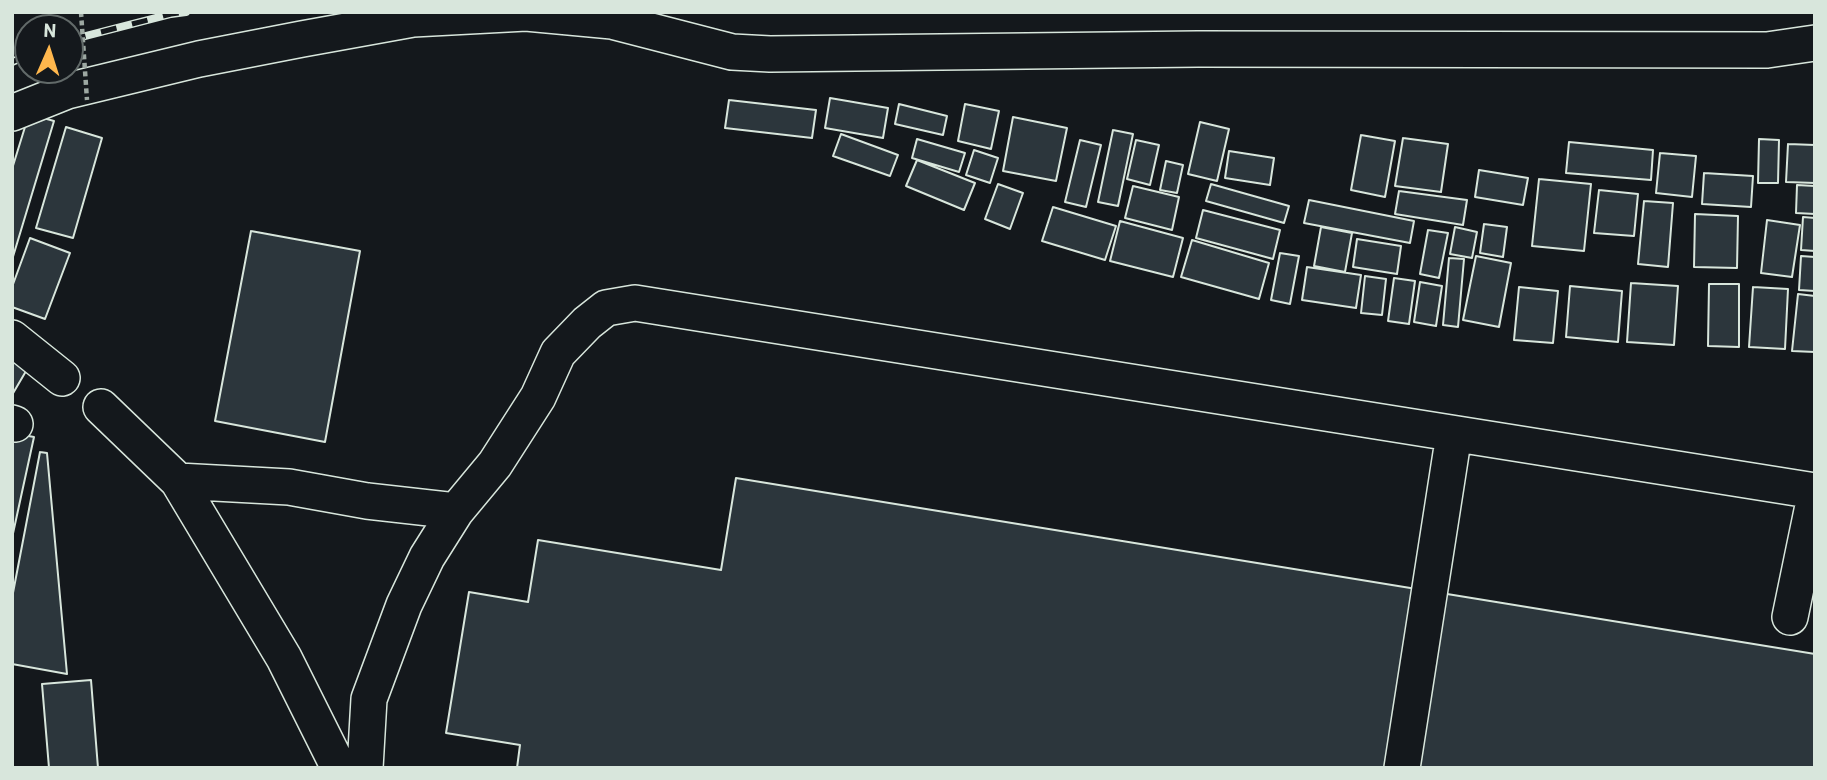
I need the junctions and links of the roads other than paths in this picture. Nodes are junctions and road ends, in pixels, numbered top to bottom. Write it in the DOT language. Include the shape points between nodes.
graph roads {
  1 [pos="1815,43"];
  2 [pos="12,113"];
  3 [pos="12,338"];
  4 [pos="62,378"];
  5 [pos="101,407"];
  6 [pos="1454,434"];
  7 [pos="178,481"];
  8 [pos="1815,494"];
  9 [pos="456,511"];
  10 [pos="1790,617"];
  11 [pos="339,768"];
  12 [pos="365,768"];
  13 [pos="1402,768"];
  1 -- 2 [label="street" via="1766,50 1198,48 770,54 732,52 612,21 526,13 413,19 276,44 67,91"];
  3 -- 4 [label="street"];
  5 -- 7 [label="street"];
  6 -- 8 [label="street"];
  6 -- 9 [label="street" via="635,303 606,308 558,353 538,397 495,464"];
  6 -- 13 [label="street"];
  7 -- 9 [label="street" via="289,487"];
  7 -- 11 [label="street" via="284,658"];
  8 -- 10 [label="street"];
  9 -- 12 [label="street" via="404,605 369,699"];
}
